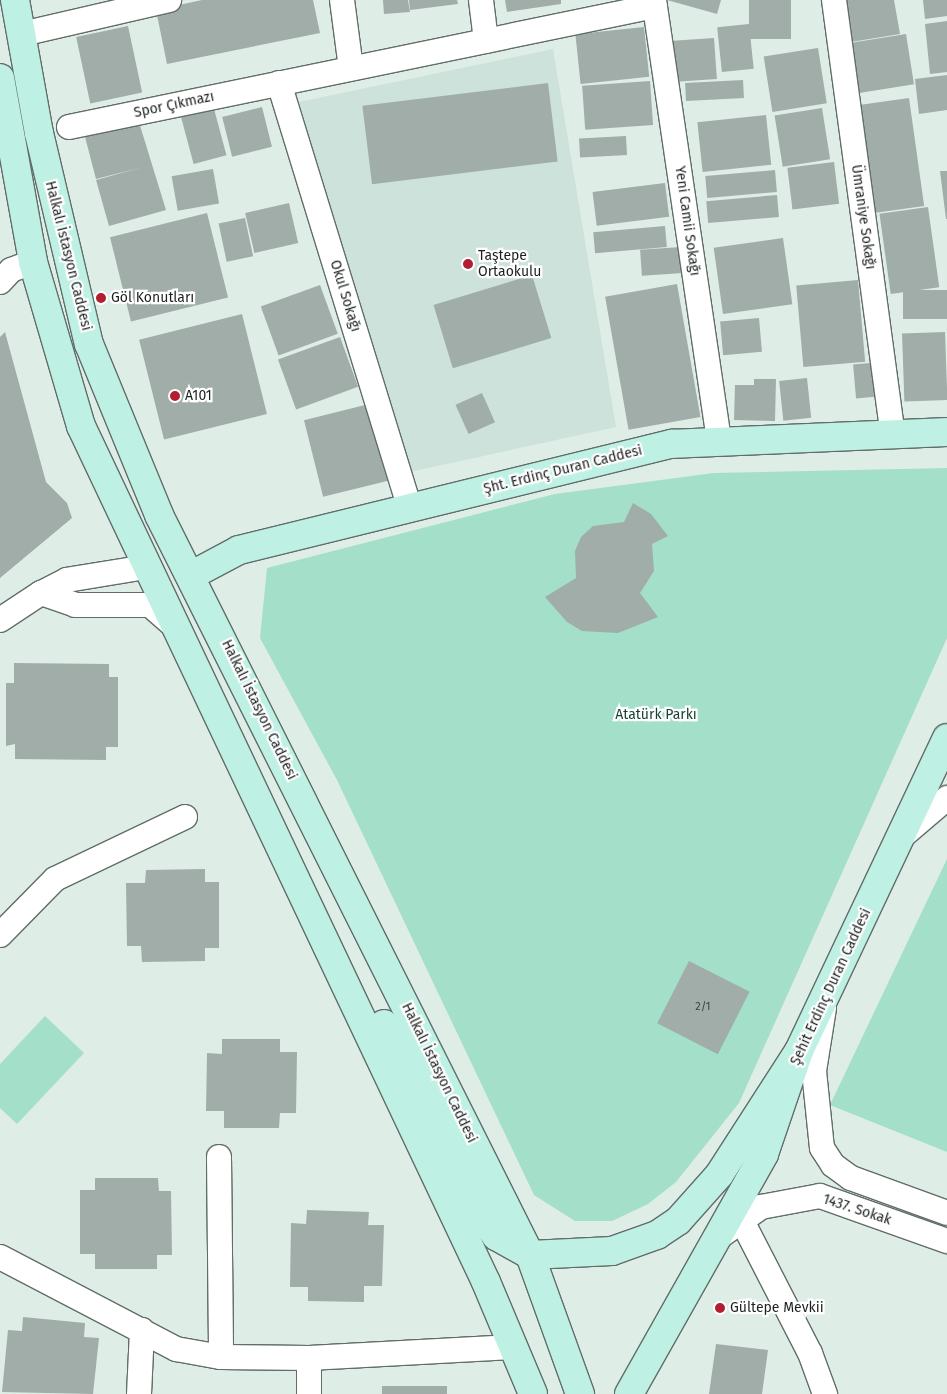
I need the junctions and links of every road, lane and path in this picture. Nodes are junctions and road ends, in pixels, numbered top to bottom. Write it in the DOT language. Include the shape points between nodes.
graph roads {
  1 [pos="15,0"];
  2 [pos="169,0"];
  3 [pos="342,0"];
  4 [pos="481,0"];
  5 [pos="834,0"];
  6 [pos="655,3"];
  7 [pos="22,34"];
  8 [pos="486,41"];
  9 [pos="351,68"];
  10 [pos="0,78"];
  11 [pos="279,83"];
  12 [pos="69,127"];
  13 [pos="39,133"];
  14 [pos="4,141"];
  15 [pos="32,262"];
  16 [pos="0,282"];
  17 [pos="947,432"];
  18 [pos="893,434"];
  19 [pos="719,441"];
  20 [pos="410,509"];
  21 [pos="146,567"];
  22 [pos="192,575"];
  23 [pos="41,593"];
  24 [pos="0,620"];
  25 [pos="179,631"];
  26 [pos="947,738"];
  27 [pos="947,798"];
  28 [pos="185,817"];
  29 [pos="897,841"];
  30 [pos="315,920"];
  31 [pos="0,935"];
  32 [pos="827,996"];
  33 [pos="798,1051"];
  34 [pos="220,1157"];
  35 [pos="947,1214"];
  36 [pos="741,1220"];
  37 [pos="715,1240"];
  38 [pos="947,1241"];
  39 [pos="530,1256"];
  40 [pos="0,1257"];
  41 [pos="142,1330"];
  42 [pos="512,1347"];
  43 [pos="221,1357"];
  44 [pos="309,1358"];
  45 [pos="139,1394"];
  46 [pos="309,1394"];
  47 [pos="533,1394"];
  48 [pos="580,1394"];
  49 [pos="629,1394"];
  50 [pos="825,1394"];
  1 -- 7 [label="main road, Halkalı İstasyon Caddesi"];
  2 -- 7 [label="street"];
  3 -- 9 [label="street"];
  4 -- 8 [label="street"];
  5 -- 18 [label="street, Ümraniye Sokağı"];
  6 -- 8 [label="street, Spor Çıkmazı"];
  6 -- 19 [label="street, Yeni Camii Sokağı"];
  7 -- 13 [label="main road, Halkalı İstasyon Caddesi"];
  8 -- 9 [label="street, Spor Çıkmazı"];
  9 -- 11 [label="street, Spor Çıkmazı"];
  10 -- 14 [label="main road"];
  11 -- 12 [label="street, Spor Çıkmazı"];
  11 -- 20 [label="street, Okul Sokağı"];
  13 -- 14 [label="main road"];
  13 -- 22 [label="main road, Halkalı İstasyon Caddesi" via="89,344 159,515"];
  14 -- 15 [label="main road"];
  15 -- 16 [label="street" via="10,270"];
  15 -- 21 [label="main road" via="81,426"];
  17 -- 18 [label="main road, Şht. Erdinç Duran Caddesi"];
  18 -- 19 [label="main road, Şht. Erdinç Duran Caddesi"];
  19 -- 20 [label="main road, Şht. Erdinç Duran Caddesi" via="672,444 511,480"];
  20 -- 22 [label="main road, Şht. Erdinç Duran Caddesi" via="239,550"];
  21 -- 23 [label="street" via="67,580"];
  21 -- 25 [label="main road"];
  22 -- 25 [label="main road"];
  22 -- 39 [label="main road, Halkalı İstasyon Caddesi"];
  23 -- 24 [label="street"];
  23 -- 25 [label="street" via="75,605 150,605"];
  25 -- 30 [label="main road"];
  26 -- 29 [label="main road, Şehit Erdinç Duran Caddesi"];
  27 -- 29 [label="street"];
  28 -- 31 [label="street" via="55,879"];
  29 -- 32 [label="main road, Şehit Erdinç Duran Caddesi"];
  30 -- 39 [label="main road" via="334,935 352,961 478,1212 496,1236"];
  30 -- 42 [label="main road" via="486,1282"];
  32 -- 33 [label="main road, Şehit Erdinç Duran Caddesi"];
  32 -- 35 [label="street" via="814,1071 822,1148 833,1165 851,1178"];
  33 -- 37 [label="main road, Şehit Erdinç Duran Caddesi" via="764,1154"];
  33 -- 39 [label="main road" via="719,1175 678,1221 657,1235 612,1251"];
  34 -- 43 [label="street"];
  36 -- 37 [label="street, 1437. Sokak"];
  36 -- 38 [label="street, 1437. Sokak" via="782,1200 820,1196"];
  36 -- 50 [label="street" via="810,1353"];
  37 -- 49 [label="main road, Şehit Erdinç Duran Caddesi"];
  39 -- 48 [label="main road, Halkalı İstasyon Caddesi"];
  40 -- 41 [label="street"];
  41 -- 43 [label="street" via="176,1349"];
  41 -- 45 [label="street"];
  42 -- 44 [label="street"];
  42 -- 47 [label="main road"];
  43 -- 44 [label="street"];
  44 -- 46 [label="street"];
}
